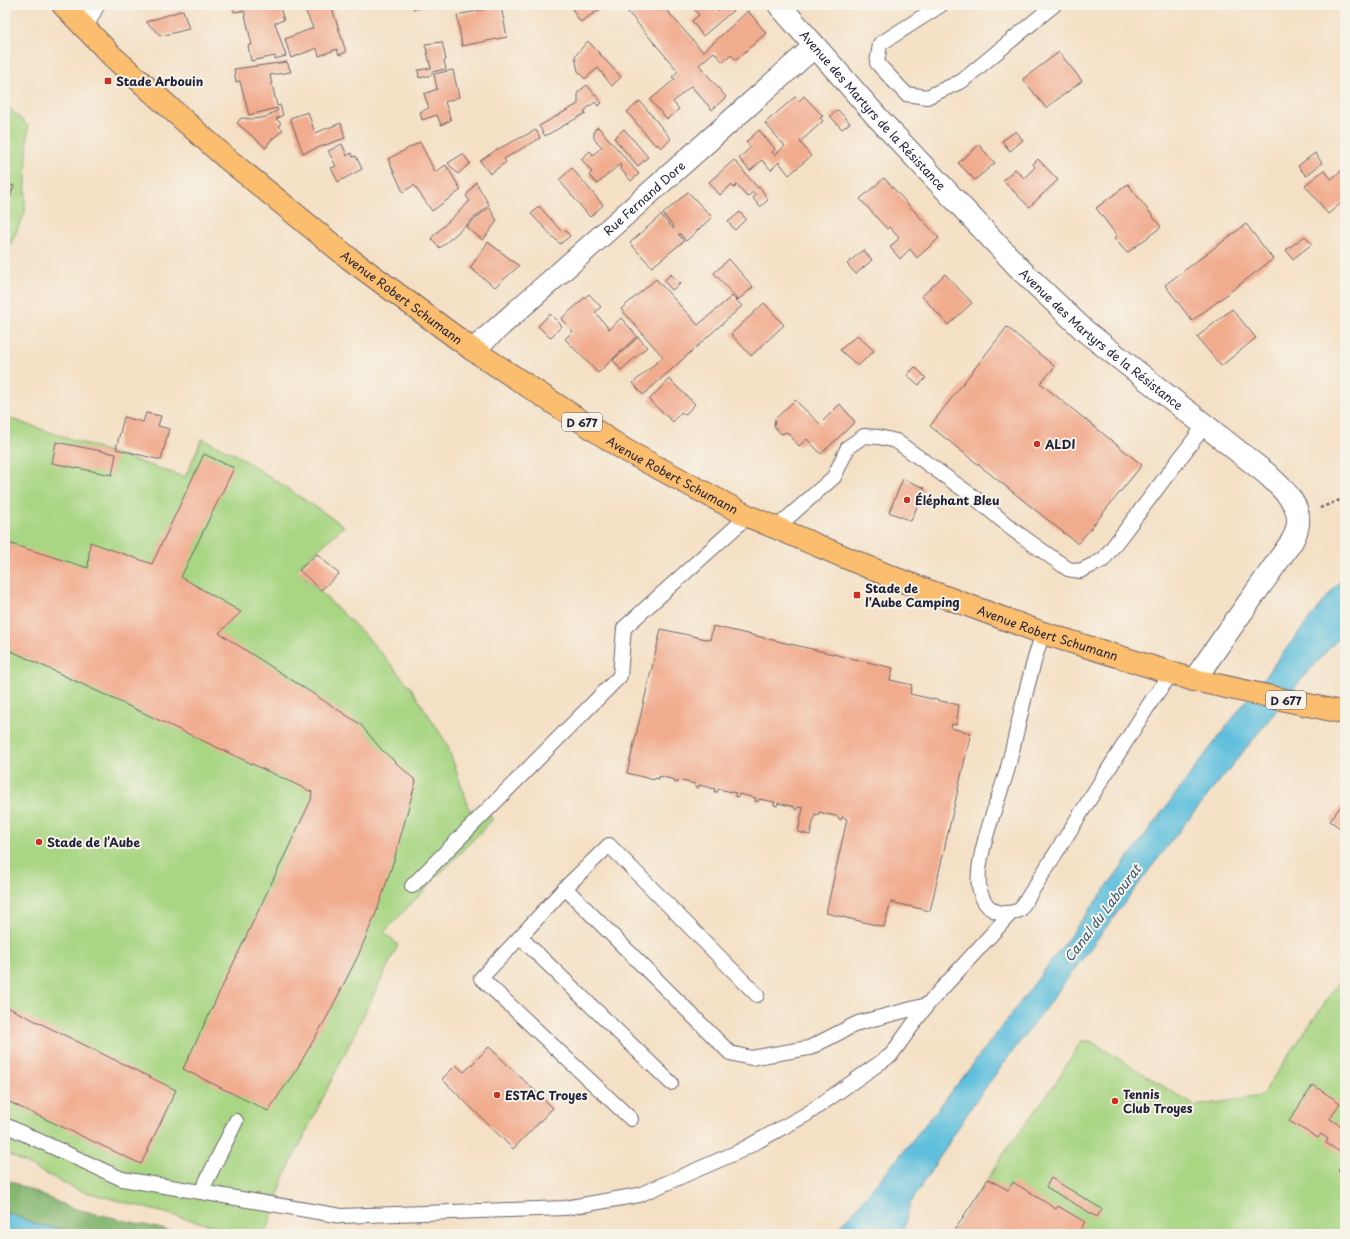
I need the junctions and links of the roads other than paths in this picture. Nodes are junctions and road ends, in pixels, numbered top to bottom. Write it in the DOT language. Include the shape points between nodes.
graph roads {
  1 [pos="64,5"];
  2 [pos="93,5"];
  3 [pos="779,5"];
  4 [pos="941,5"];
  5 [pos="1054,5"];
  6 [pos="83,25"];
  7 [pos="814,46"];
  8 [pos="473,350"];
  9 [pos="1205,425"];
  10 [pos="748,516"];
  11 [pos="776,528"];
  12 [pos="1043,633"];
  13 [pos="1172,673"];
  14 [pos="1194,680"];
  15 [pos="1341,712"];
  16 [pos="412,886"];
  17 [pos="565,888"];
  18 [pos="1010,914"];
  19 [pos="520,937"];
  20 [pos="757,995"];
  21 [pos="928,1005"];
  22 [pos="671,1082"];
  23 [pos="631,1119"];
  24 [pos="236,1121"];
  25 [pos="5,1125"];
  26 [pos="201,1192"];
  1 -- 6 [label="main road, Avenue Robert Schumann / D 677"];
  2 -- 6 [label="street"];
  3 -- 7 [label="street, Avenue des Martyrs de la Résistance"];
  4 -- 5 [label="lane" via="880,44 877,63 906,94 927,97 962,81"];
  6 -- 8 [label="main road, Avenue Robert Schumann / D 677" via="113,57 225,157 350,259"];
  7 -- 8 [label="street, Rue Fernand Dore"];
  7 -- 9 [label="street, Avenue des Martyrs de la Résistance" via="1023,272 1085,331"];
  8 -- 10 [label="main road, Avenue Robert Schumann / D 677" via="625,450"];
  9 -- 11 [label="lane" via="1103,560 1080,571 1068,569 896,441 879,437 864,436 848,447 834,477"];
  9 -- 14 [label="street, Avenue des Martyrs de la Résistance" via="1267,474 1285,492 1298,513 1299,523 1292,541"];
  10 -- 11 [label="main road, Avenue Robert Schumann / D 677"];
  10 -- 16 [label="lane" via="624,628 620,676"];
  11 -- 12 [label="main road, Avenue Robert Schumann / D 677" via="894,578"];
  12 -- 13 [label="main road, Avenue Robert Schumann / D 677"];
  12 -- 18 [label="lane" via="1034,658 1007,770 980,862 979,886 984,903 990,909"];
  13 -- 14 [label="main road, Avenue Robert Schumann / D 677"];
  13 -- 18 [label="lane" via="1152,700 1020,910"];
  14 -- 15 [label="main road, Avenue Robert Schumann / D 677"];
  17 -- 19 [label="lane"];
  17 -- 20 [label="lane" via="609,845"];
  17 -- 21 [label="lane" via="730,1052 751,1058 809,1048 858,1023"];
  18 -- 21 [label="lane"];
  19 -- 22 [label="lane"];
  19 -- 23 [label="lane" via="481,978"];
  21 -- 26 [label="lane" via="891,1055 807,1114 740,1151 639,1196 565,1208 341,1216"];
  24 -- 26 [label="lane"];
  25 -- 26 [label="lane" via="122,1179"];
}
